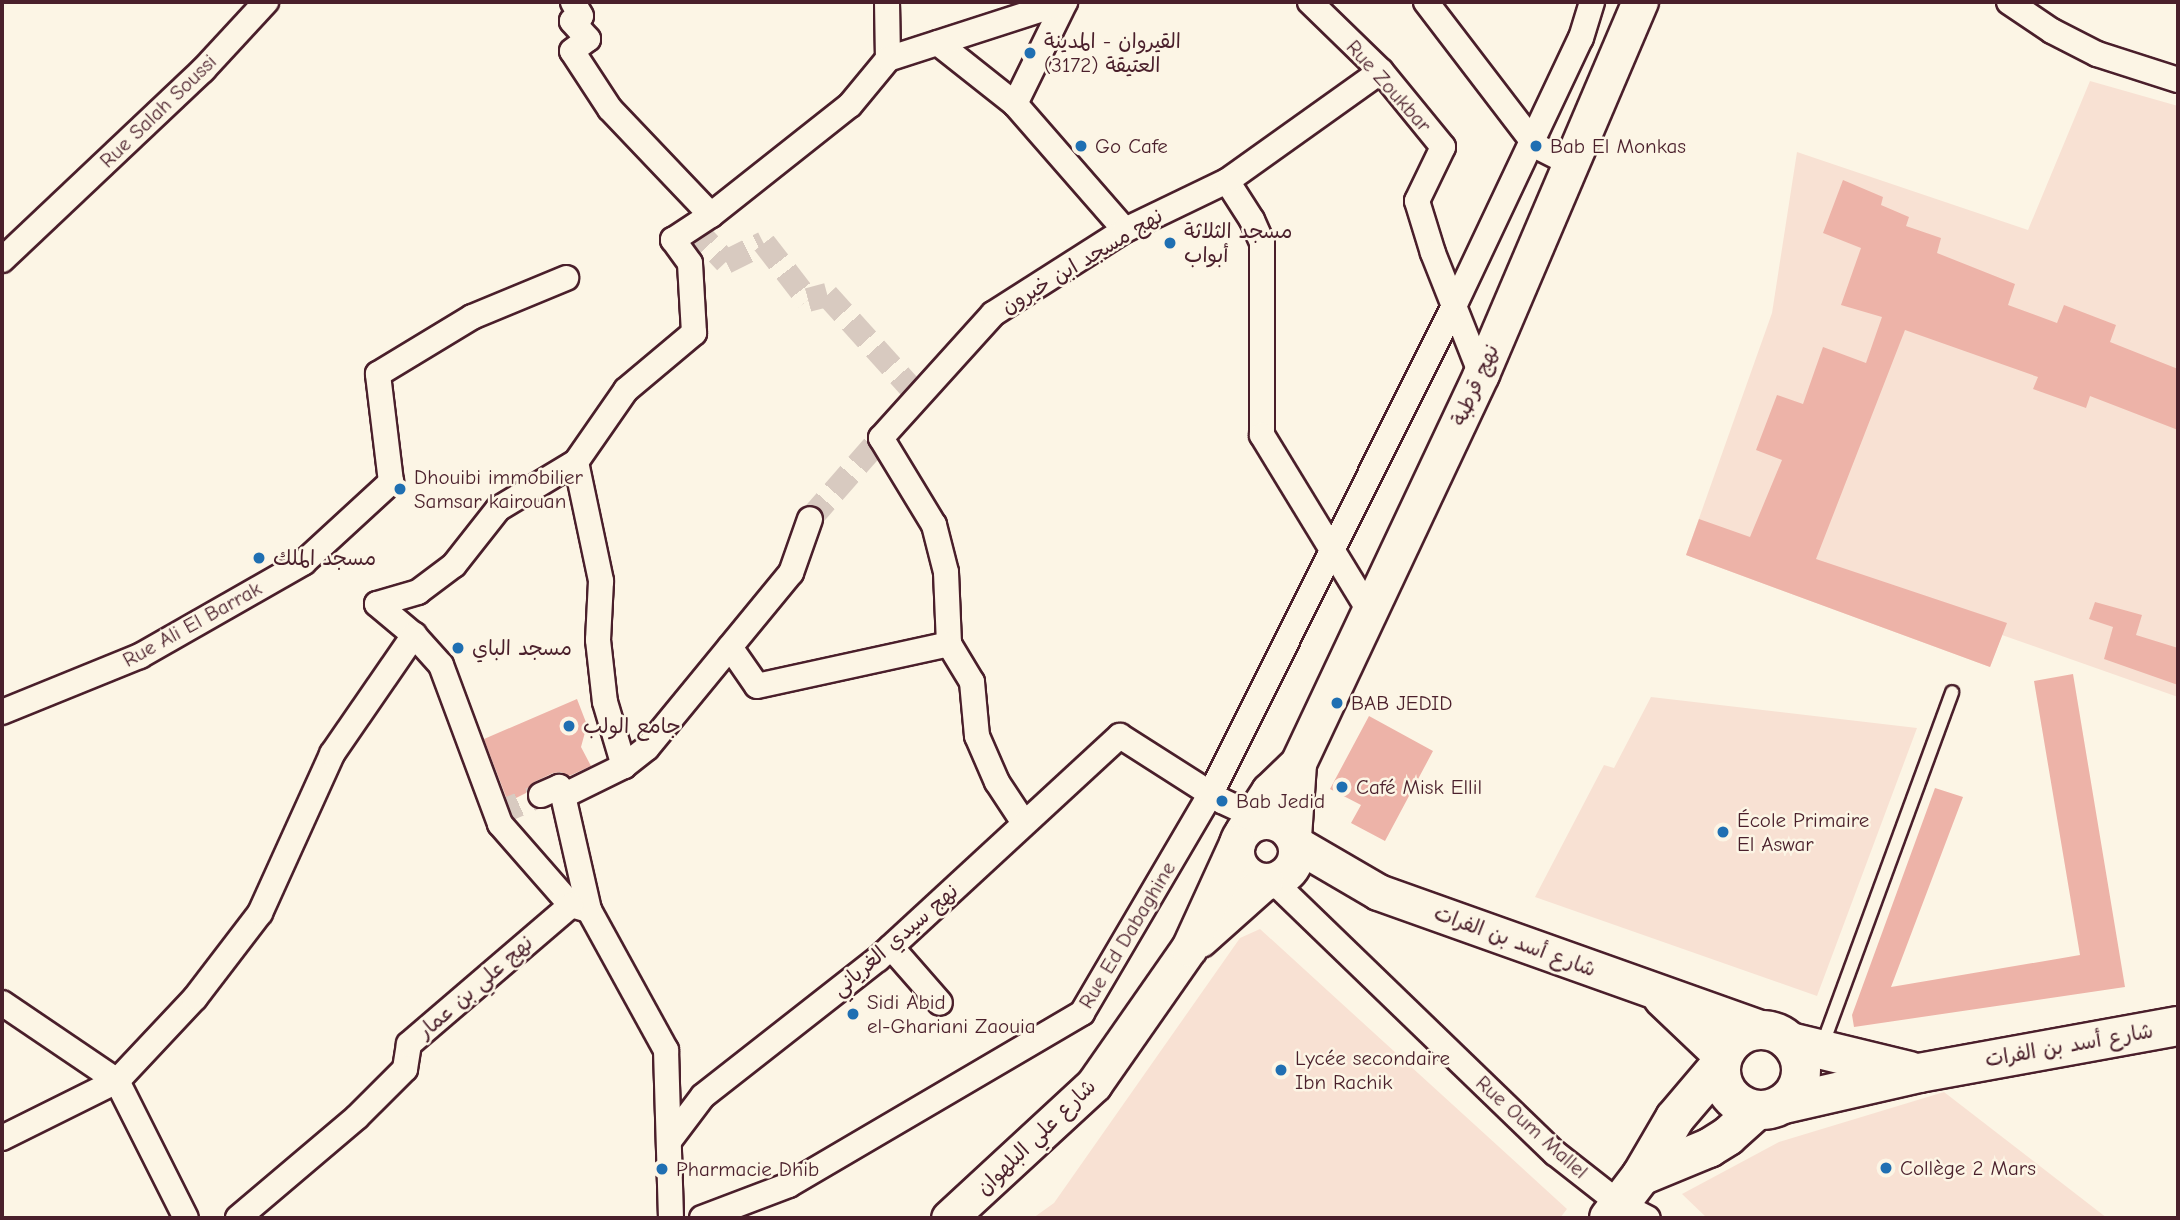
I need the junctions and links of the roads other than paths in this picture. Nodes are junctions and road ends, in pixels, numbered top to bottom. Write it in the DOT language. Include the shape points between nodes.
graph roads {
  1 [pos="266,2"];
  2 [pos="573,2"];
  3 [pos="887,2"];
  4 [pos="1065,2"];
  5 [pos="1310,2"];
  6 [pos="1426,2"];
  7 [pos="1592,2"];
  8 [pos="1640,2"];
  9 [pos="2009,2"];
  10 [pos="938,43"];
  11 [pos="888,59"];
  12 [pos="1381,71"];
  13 [pos="2178,80"];
  14 [pos="1015,104"];
  15 [pos="1530,139"];
  16 [pos="1572,164"];
  17 [pos="1227,181"];
  18 [pos="711,215"];
  19 [pos="1125,230"];
  20 [pos="2,260"];
  21 [pos="566,278"];
  22 [pos="1455,304"];
  23 [pos="1481,374"];
  24 [pos="576,462"];
  25 [pos="810,519"];
  26 [pos="1332,546"];
  27 [pos="1370,612"];
  28 [pos="414,635"];
  29 [pos="949,643"];
  30 [pos="730,647"];
  31 [pos="1952,692"];
  32 [pos="2,712"];
  33 [pos="1298,763"];
  34 [pos="624,766"];
  35 [pos="1211,793"];
  36 [pos="1024,823"];
  37 [pos="1244,830"];
  38 [pos="1282,863"];
  39 [pos="580,907"];
  40 [pos="891,947"];
  41 [pos="1189,948"];
  42 [pos="1653,991"];
  43 [pos="2,1003"];
  44 [pos="940,1003"];
  45 [pos="2178,1026"];
  46 [pos="1793,1041"];
  47 [pos="1722,1061"];
  48 [pos="1919,1073"];
  49 [pos="117,1081"];
  50 [pos="1770,1107"];
  51 [pos="2,1138"];
  52 [pos="669,1141"];
  53 [pos="1629,1204"];
  54 [pos="186,1218"];
  55 [pos="240,1218"];
  56 [pos="671,1218"];
  57 [pos="702,1218"];
  58 [pos="949,1218"];
  1 -- 20 [label="street, Rue Salah Soussi" via="203,70"];
  2 -- 18 [label="street" via="580,16 572,21 588,39 572,51 610,109"];
  3 -- 11 [label="street"];
  4 -- 10 [label="street"];
  4 -- 14 [label="street"];
  5 -- 12 [label="street, Rue Zoukbar"];
  6 -- 15 [label="street"];
  7 -- 15 [label="street, Rue Ed Dabaghine" via="1581,38"];
  8 -- 16 [label="street, نهج قرطبة"];
  9 -- 13 [label="street" via="2097,54"];
  10 -- 11 [label="street"];
  10 -- 14 [label="street"];
  11 -- 18 [label="street" via="850,104"];
  12 -- 17 [label="street, نهج مسجد ابن خيرون"];
  12 -- 22 [label="street, Rue Zoukbar" via="1443,147 1417,201"];
  14 -- 19 [label="street"];
  15 -- 16 [label="street"];
  15 -- 22 [label="street, Rue Ed Dabaghine"];
  16 -- 23 [label="street, نهج قرطبة"];
  17 -- 19 [label="street, نهج مسجد ابن خيرون"];
  17 -- 26 [label="street" via="1262,242 1262,435"];
  18 -- 24 [label="street" via="673,240 690,263 694,333 626,390"];
  19 -- 29 [label="street, نهج مسجد ابن خيرون" via="993,314 881,438 934,525 946,572"];
  21 -- 32 [label="street, Rue Ali El Barrak" via="472,317 378,374 391,482 303,563 140,656"];
  22 -- 23 [label="street, Rue Zoukbar"];
  22 -- 26 [label="street, Rue Ed Dabaghine"];
  23 -- 27 [label="street, نهج قرطبة"];
  24 -- 28 [label="street" via="498,509 454,565 418,592 377,604"];
  24 -- 34 [label="street" via="601,581 598,640 605,702"];
  25 -- 30 [label="street" via="791,573"];
  26 -- 27 [label="street"];
  26 -- 35 [label="street, Rue Ed Dabaghine"];
  27 -- 33 [label="street, نهج قرطبة"];
  28 -- 39 [label="street" via="441,665 500,824"];
  28 -- 49 [label="street" via="332,754 260,913 195,998"];
  29 -- 30 [label="street" via="757,686"];
  29 -- 36 [label="street" via="972,682 977,736 997,782"];
  30 -- 34 [label="street" via="647,748"];
  31 -- 46 [label="lane"];
  33 -- 37 [label="street" via="1269,791"];
  33 -- 38 [label="street"];
  34 -- 39 [label="street" via="552,795"];
  35 -- 36 [label="street, نهج سيدي الغرياني" via="1120,736"];
  35 -- 37 [label="street"];
  35 -- 57 [label="street, Rue Ed Dabaghine" via="1082,1013 789,1185"];
  36 -- 40 [label="street, نهج سيدي الغرياني"];
  37 -- 38 [label="street" via="1264,820 1276,822"];
  37 -- 38 [label="street" via="1239,864 1255,878"];
  37 -- 41 [label="street"];
  38 -- 41 [label="street"];
  38 -- 42 [label="street, شارع أسد بن الفرات" via="1328,886 1378,892"];
  38 -- 53 [label="street, Rue Oum Mallel" via="1555,1153"];
  39 -- 52 [label="street" via="666,1050"];
  39 -- 55 [label="street, نهج علي بن عمار" via="409,1044 405,1069"];
  40 -- 44 [label="street"];
  40 -- 52 [label="street, نهج سيدي الغرياني" via="703,1096"];
  41 -- 58 [label="street, شارع علي البلهوان" via="1094,1084"];
  42 -- 46 [label="street, شارع أسد بن الفرات"];
  42 -- 47 [label="street"];
  43 -- 49 [label="street"];
  45 -- 48 [label="main road, شارع أسد بن الفرات"];
  46 -- 47 [label="main road" via="1745,1033 1735,1039"];
  46 -- 48 [label="main road"];
  46 -- 50 [label="main road" via="1801,1063 1799,1086"];
  47 -- 50 [label="main road" via="1726,1089 1734,1099"];
  47 -- 53 [label="main road" via="1675,1118"];
  48 -- 50 [label="main road, شارع أسد بن الفرات"];
  49 -- 51 [label="street"];
  49 -- 54 [label="street"];
  50 -- 53 [label="main road"];
  52 -- 56 [label="street"];
}
